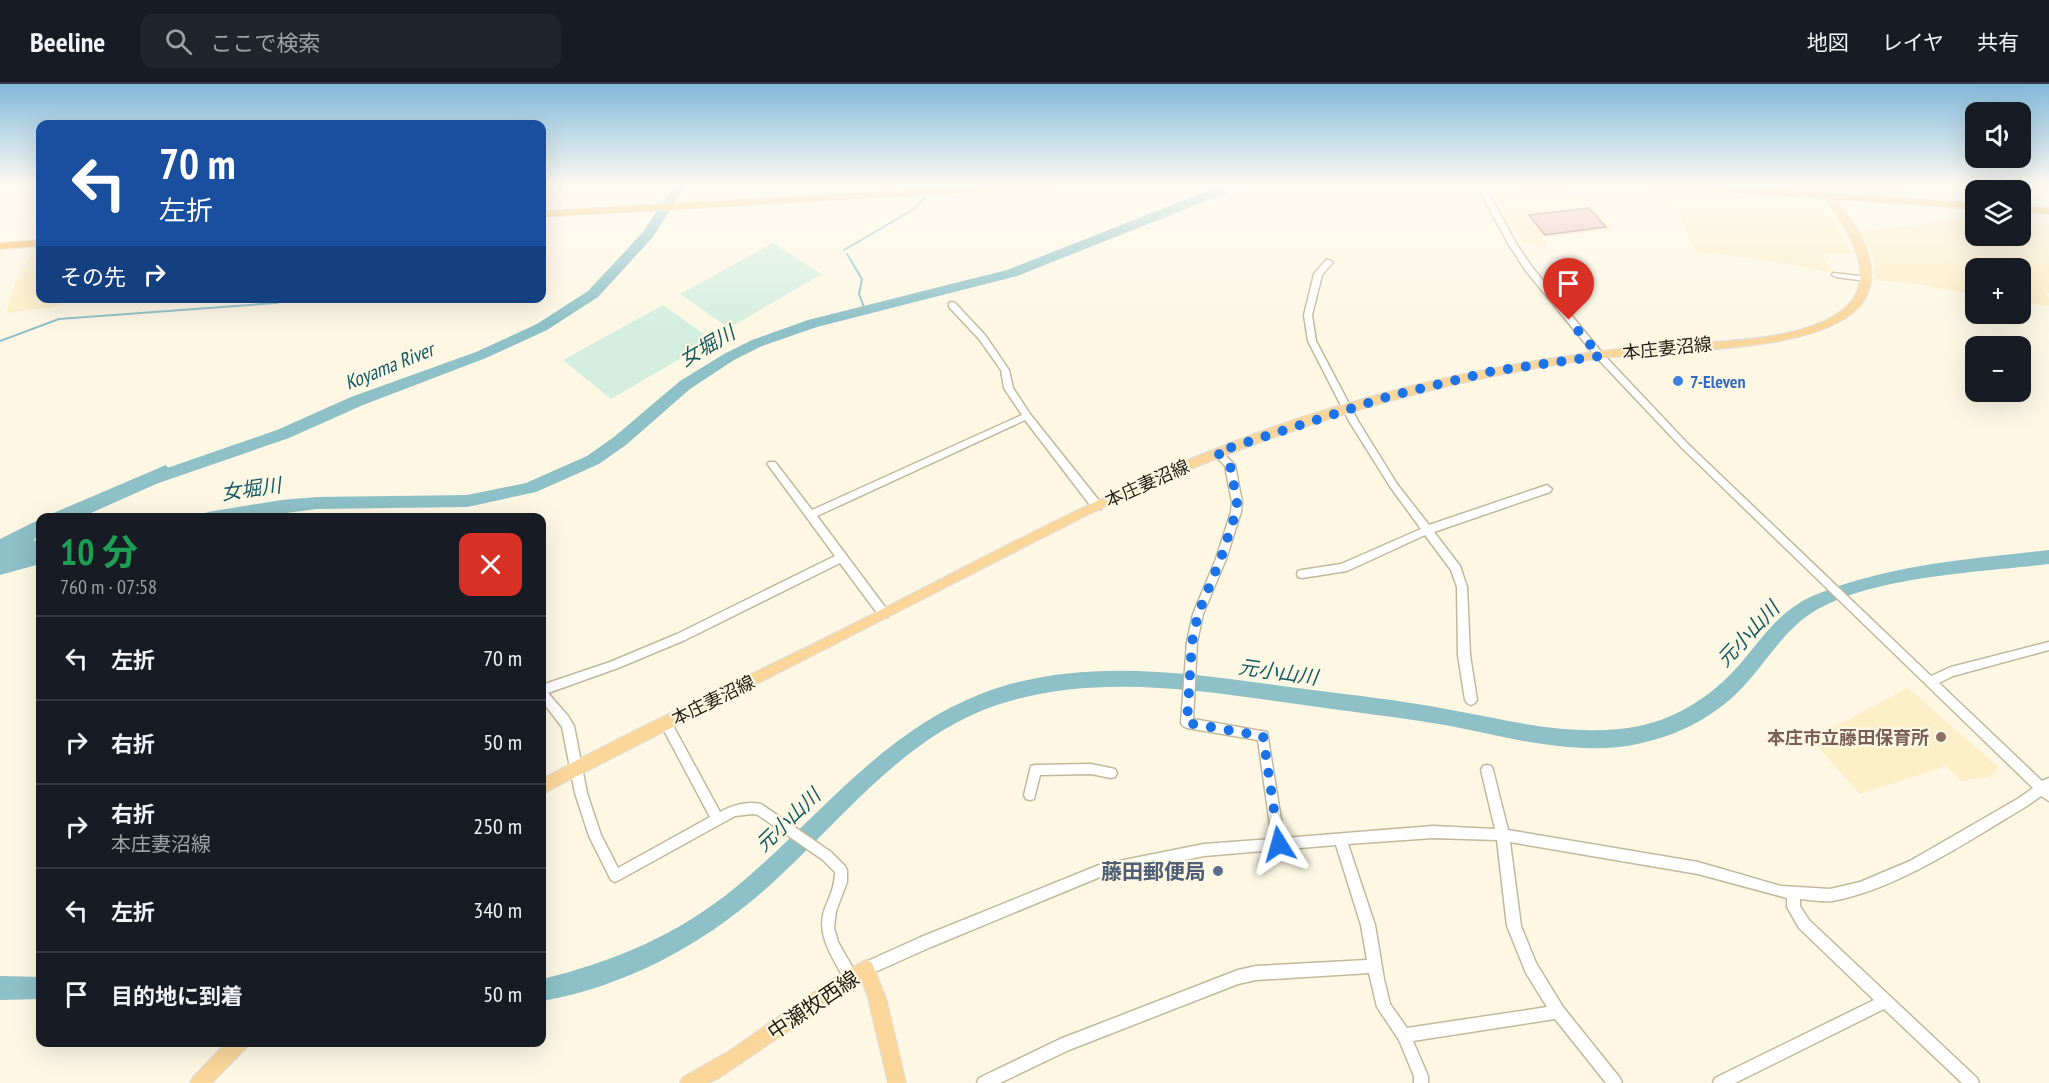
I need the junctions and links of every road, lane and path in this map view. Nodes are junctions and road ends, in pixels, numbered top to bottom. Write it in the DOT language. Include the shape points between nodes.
graph roads {
  1 [pos="1505,231"];
  2 [pos="1851,231"];
  3 [pos="36,243"];
  4 [pos="0,246"];
  5 [pos="1329,262"];
  6 [pos="1836,275"];
  7 [pos="1867,279"];
  8 [pos="952,305"];
  9 [pos="1600,356"];
  10 [pos="1348,408"];
  11 [pos="1027,416"];
  12 [pos="1217,452"];
  13 [pos="772,464"];
  14 [pos="1547,489"];
  15 [pos="1097,506"];
  16 [pos="810,515"];
  17 [pos="1428,530"];
  18 [pos="841,558"];
  19 [pos="1302,574"];
  20 [pos="884,614"];
  21 [pos="2049,646"];
  22 [pos="1929,682"];
  23 [pos="546,690"];
  24 [pos="546,697"];
  25 [pos="1471,700"];
  26 [pos="666,723"];
  27 [pos="576,769"];
  28 [pos="1487,770"];
  29 [pos="1111,773"];
  30 [pos="546,785"];
  31 [pos="2046,789"];
  32 [pos="1030,795"];
  33 [pos="717,818"];
  34 [pos="1503,835"];
  35 [pos="1340,838"];
  36 [pos="1279,844"];
  37 [pos="1794,894"];
  38 [pos="1375,966"];
  39 [pos="859,973"];
  40 [pos="1885,1000"];
  41 [pos="1558,1012"];
  42 [pos="1404,1035"];
  43 [pos="235,1047"];
  44 [pos="199,1083"];
  45 [pos="689,1083"];
  46 [pos="897,1083"];
  47 [pos="984,1083"];
  48 [pos="1421,1083"];
  49 [pos="1615,1083"];
  50 [pos="1720,1083"];
  51 [pos="1972,1083"];
  1 -- 9 [label="street" via="1529,268"];
  2 -- 7 [label="main road" via="1866,259"];
  3 -- 4 [label="highway"];
  5 -- 10 [label="street" via="1318,274 1308,315 1312,341"];
  6 -- 7 [label="street"];
  7 -- 9 [label="main road, 本庄妻沼線" via="1858,300 1844,314 1803,332"];
  8 -- 11 [label="street" via="982,337 1005,370 1009,388"];
  9 -- 10 [label="main road, 本庄妻沼線" via="1493,371"];
  9 -- 22 [label="street" via="1684,446"];
  10 -- 12 [label="main road, 本庄妻沼線"];
  10 -- 17 [label="street" via="1394,486"];
  11 -- 15 [label="street"];
  11 -- 16 [label="street"];
  12 -- 15 [label="main road, 本庄妻沼線"];
  12 -- 36 [label="street" via="1230,465 1236,512 1198,614 1190,658 1187,723 1263,736"];
  13 -- 16 [label="street"];
  14 -- 17 [label="street"];
  15 -- 20 [label="main road, 本庄妻沼線"];
  16 -- 18 [label="street"];
  17 -- 19 [label="street" via="1343,568"];
  17 -- 25 [label="street" via="1456,569 1462,587 1464,655"];
  18 -- 20 [label="street"];
  18 -- 23 [label="street" via="681,637"];
  20 -- 26 [label="main road, 本庄妻沼線"];
  21 -- 22 [label="street" via="1951,672"];
  22 -- 31 [label="street"];
  24 -- 27 [label="street" via="568,726"];
  26 -- 27 [label="main road, 本庄妻沼線"];
  26 -- 33 [label="street"];
  27 -- 30 [label="main road, 本庄妻沼線"];
  27 -- 33 [label="street" via="596,836 615,876"];
  28 -- 34 [label="street"];
  29 -- 32 [label="street" via="1090,769 1035,770"];
  31 -- 37 [label="street" via="1881,880 1830,895"];
  33 -- 39 [label="street" via="753,808 768,813 841,870 842,888 827,926 829,936"];
  34 -- 35 [label="street" via="1433,832"];
  34 -- 37 [label="street" via="1689,866"];
  34 -- 41 [label="street" via="1514,926 1531,968"];
  35 -- 36 [label="street"];
  35 -- 38 [label="street" via="1368,925"];
  36 -- 39 [label="street" via="1204,850 1099,871"];
  37 -- 40 [label="street" via="1793,907 1804,924"];
  38 -- 42 [label="street" via="1384,1007"];
  38 -- 47 [label="street" via="1238,977 1065,1044"];
  39 -- 45 [label="main road, 中瀬牧西線" via="723,1065"];
  39 -- 46 [label="main road, 中瀬牧西線" via="877,998"];
  40 -- 50 [label="street"];
  40 -- 51 [label="street"];
  41 -- 42 [label="street"];
  41 -- 49 [label="street"];
  42 -- 48 [label="street"];
  43 -- 44 [label="main road"];
}
